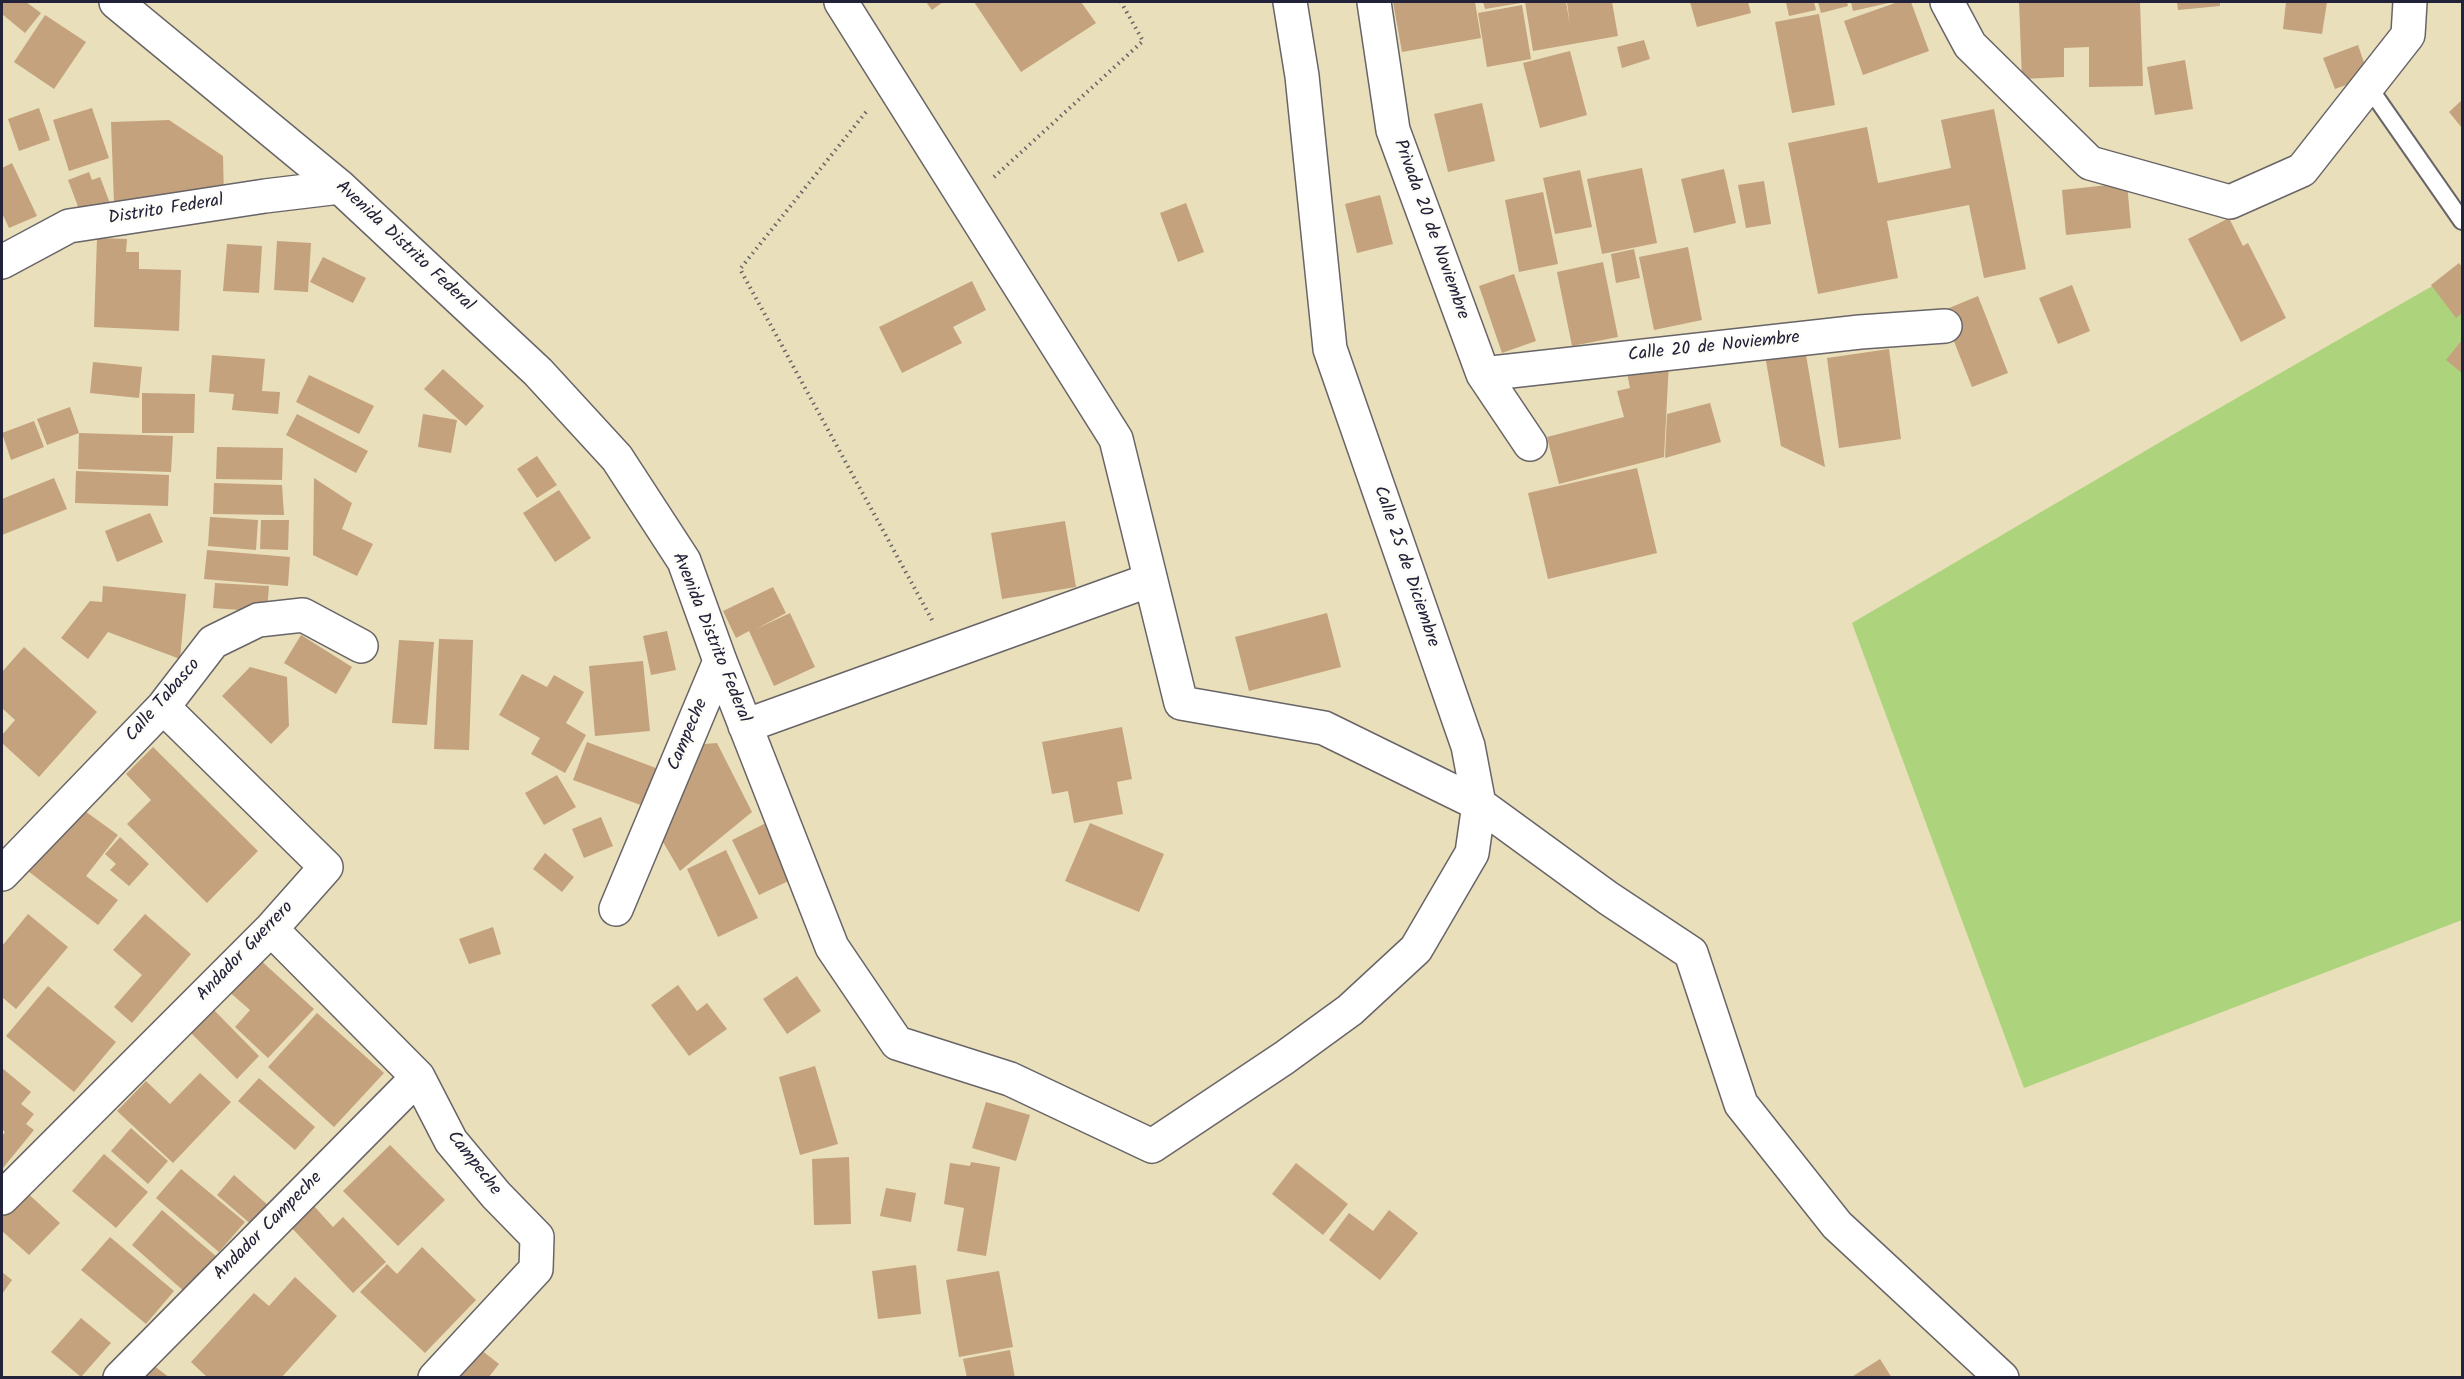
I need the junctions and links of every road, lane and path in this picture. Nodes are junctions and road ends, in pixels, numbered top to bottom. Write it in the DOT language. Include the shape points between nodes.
graph roads {
  1 [pos="116,2"];
  2 [pos="841,2"];
  3 [pos="1121,2"];
  4 [pos="1290,2"];
  5 [pos="1374,2"];
  6 [pos="1947,2"];
  7 [pos="2410,2"];
  8 [pos="891,81"];
  9 [pos="2368,86"];
  10 [pos="340,187"];
  11 [pos="967,202"];
  12 [pos="2463,221"];
  13 [pos="2,262"];
  14 [pos="1945,326"];
  15 [pos="1483,374"];
  16 [pos="1530,444"];
  17 [pos="1150,580"];
  18 [pos="361,646"];
  19 [pos="949,653"];
  20 [pos="720,661"];
  21 [pos="163,707"];
  22 [pos="745,726"];
  23 [pos="1479,804"];
  24 [pos="2,874"];
  25 [pos="616,909"];
  26 [pos="271,929"];
  27 [pos="1284,1058"];
  28 [pos="418,1077"];
  29 [pos="2,1198"];
  30 [pos="120,1377"];
  31 [pos="435,1377"];
  32 [pos="2002,1377"];
  1 -- 10 [label="street, Avenida Distrito Federal"];
  2 -- 8 [label="street"];
  3 -- 11 [label="path" via="1143,41"];
  4 -- 23 [label="street, Calle 25 de Diciembre" via="1302,76 1330,349 1468,746"];
  5 -- 15 [label="street, Privada 20 de Noviembre" via="1393,130"];
  6 -- 9 [label="street" via="1970,45 2090,163 2230,201 2302,170"];
  7 -- 9 [label="street" via="2408,34"];
  8 -- 11 [label="street"];
  8 -- 19 [label="path" via="740,269"];
  9 -- 12 [label="lane"];
  10 -- 13 [label="street, Distrito Federal" via="69,225"];
  10 -- 20 [label="street, Avenida Distrito Federal" via="538,372 617,458 684,561"];
  11 -- 17 [label="street" via="1116,439"];
  14 -- 15 [label="street, Calle 20 de Noviembre"];
  15 -- 16 [label="street, Privada 20 de Noviembre"];
  17 -- 19 [label="street"];
  17 -- 23 [label="street" via="1181,703 1324,728"];
  18 -- 21 [label="street, Calle Tabasco" via="303,615 258,620 213,642"];
  19 -- 22 [label="street"];
  20 -- 22 [label="street, Avenida Distrito Federal"];
  20 -- 25 [label="street, Campeche"];
  21 -- 24 [label="street, Calle Tabasco"];
  21 -- 26 [label="street, Andador Guerrero" via="326,867"];
  22 -- 27 [label="street, Avenida Distrito Federal" via="832,947 897,1043 1011,1079 1152,1146"];
  23 -- 27 [label="street, Calle 25 de Diciembre" via="1472,853 1416,949 1350,1010"];
  23 -- 32 [label="street" via="1691,953 1741,1104 1837,1225"];
  26 -- 28 [label="street, Campeche"];
  26 -- 29 [label="street, Andador Guerrero"];
  28 -- 30 [label="street, Andador Campeche"];
  28 -- 31 [label="street, Campeche" via="451,1140 537,1237 536,1269"];
}
